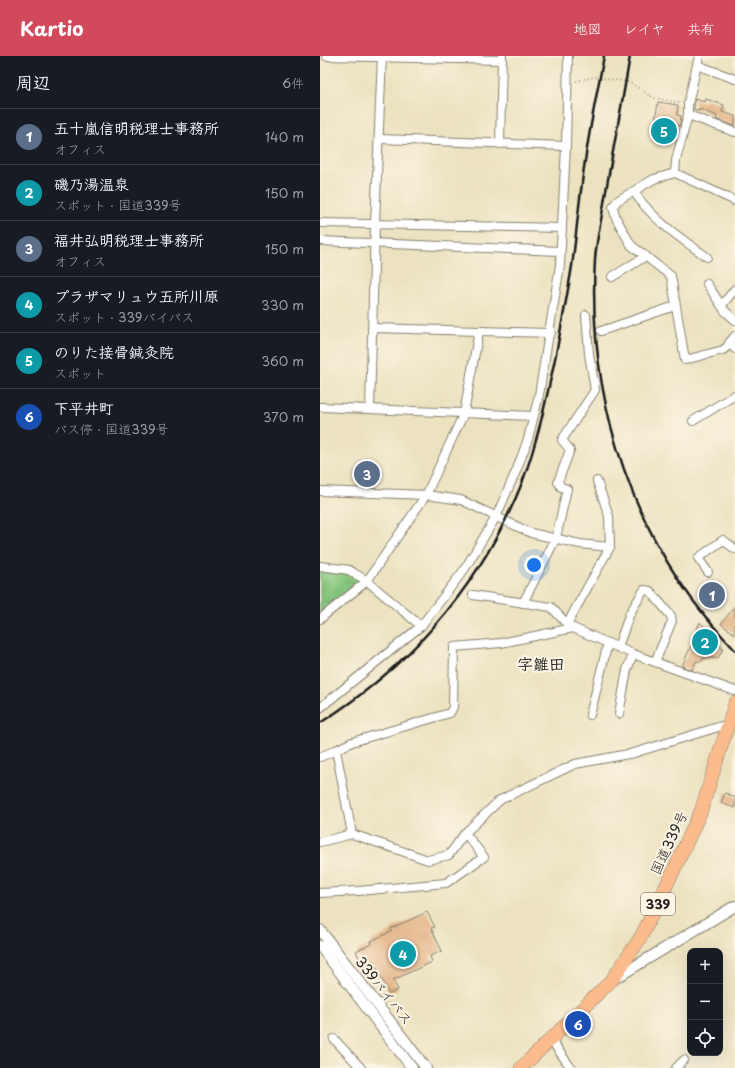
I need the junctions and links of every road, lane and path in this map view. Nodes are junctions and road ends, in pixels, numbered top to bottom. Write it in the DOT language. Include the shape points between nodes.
graph roads {
  1 [pos="326,56"];
  2 [pos="568,56"];
  3 [pos="699,56"];
  4 [pos="382,57"];
  5 [pos="502,58"];
  6 [pos="697,65"];
  7 [pos="735,79"];
  8 [pos="567,85"];
  9 [pos="688,104"];
  10 [pos="688,115"];
  11 [pos="735,132"];
  12 [pos="380,139"];
  13 [pos="500,144"];
  14 [pos="566,146"];
  15 [pos="675,173"];
  16 [pos="634,192"];
  17 [pos="735,201"];
  18 [pos="320,224"];
  19 [pos="375,224"];
  20 [pos="562,228"];
  21 [pos="320,240"];
  22 [pos="374,243"];
  23 [pos="560,251"];
  24 [pos="646,256"];
  25 [pos="707,257"];
  26 [pos="612,277"];
  27 [pos="707,284"];
  28 [pos="735,289"];
  29 [pos="722,305"];
  30 [pos="675,306"];
  31 [pos="586,315"];
  32 [pos="735,320"];
  33 [pos="373,328"];
  34 [pos="601,330"];
  35 [pos="479,331"];
  36 [pos="551,333"];
  37 [pos="735,336"];
  38 [pos="732,346"];
  39 [pos="735,396"];
  40 [pos="320,407"];
  41 [pos="370,409"];
  42 [pos="464,413"];
  43 [pos="533,416"];
  44 [pos="693,422"];
  45 [pos="597,481"];
  46 [pos="320,491"];
  47 [pos="426,495"];
  48 [pos="496,517"];
  49 [pos="556,538"];
  50 [pos="610,547"];
  51 [pos="735,549"];
  52 [pos="320,566"];
  53 [pos="708,572"];
  54 [pos="367,581"];
  55 [pos="473,595"];
  56 [pos="523,603"];
  57 [pos="320,619"];
  58 [pos="421,626"];
  59 [pos="570,626"];
  60 [pos="608,643"];
  61 [pos="618,647"];
  62 [pos="633,654"];
  63 [pos="655,662"];
  64 [pos="735,691"];
  65 [pos="735,703"];
  66 [pos="320,708"];
  67 [pos="619,714"];
  68 [pos="590,715"];
  69 [pos="728,724"];
  70 [pos="336,750"];
  71 [pos="320,756"];
  72 [pos="465,832"];
  73 [pos="352,834"];
  74 [pos="320,842"];
  75 [pos="320,893"];
  76 [pos="735,906"];
  77 [pos="320,930"];
  78 [pos="320,946"];
  79 [pos="612,980"];
  80 [pos="334,1039"];
  81 [pos="551,1040"];
  82 [pos="684,1060"];
  83 [pos="362,1068"];
  84 [pos="412,1068"];
  85 [pos="426,1068"];
  86 [pos="521,1068"];
  87 [pos="571,1068"];
  88 [pos="676,1068"];
  1 -- 4 [label="street"];
  2 -- 8 [label="street"];
  3 -- 6 [label="street"];
  4 -- 5 [label="street"];
  4 -- 12 [label="street"];
  5 -- 13 [label="street"];
  6 -- 7 [label="street"];
  6 -- 9 [label="street"];
  8 -- 9 [label="path" via="587,78 607,78 634,84 654,98"];
  8 -- 14 [label="street"];
  9 -- 10 [label="street"];
  10 -- 11 [label="street"];
  10 -- 15 [label="street"];
  12 -- 13 [label="street"];
  12 -- 19 [label="street"];
  13 -- 14 [label="street"];
  14 -- 20 [label="street"];
  15 -- 16 [label="street" via="654,180"];
  15 -- 17 [label="street"];
  16 -- 24 [label="street" via="617,201 613,207 631,245"];
  16 -- 25 [label="street" via="644,206 668,229"];
  18 -- 19 [label="street"];
  19 -- 20 [label="street"];
  19 -- 22 [label="street"];
  20 -- 23 [label="street"];
  21 -- 22 [label="street"];
  22 -- 23 [label="street"];
  22 -- 33 [label="street"];
  23 -- 36 [label="street"];
  24 -- 26 [label="street"];
  24 -- 30 [label="street" via="671,276"];
  27 -- 29 [label="street"];
  28 -- 29 [label="street"];
  29 -- 32 [label="street"];
  30 -- 34 [label="street"];
  30 -- 38 [label="street" via="685,360"];
  31 -- 49 [label="street" via="595,390 562,440 570,450 558,482 560,487 567,489"];
  33 -- 35 [label="street"];
  33 -- 41 [label="street"];
  35 -- 36 [label="street"];
  35 -- 42 [label="street"];
  36 -- 43 [label="street"];
  37 -- 38 [label="street"];
  39 -- 44 [label="street"];
  40 -- 41 [label="street"];
  41 -- 42 [label="street"];
  42 -- 43 [label="street"];
  42 -- 47 [label="street"];
  43 -- 48 [label="street" via="528,439"];
  45 -- 50 [label="street" via="609,516"];
  46 -- 47 [label="street"];
  47 -- 48 [label="street" via="461,500"];
  47 -- 54 [label="street"];
  48 -- 49 [label="street" via="531,533"];
  48 -- 58 [label="street" via="464,570"];
  49 -- 50 [label="street"];
  49 -- 56 [label="street"];
  50 -- 59 [label="street"];
  51 -- 53 [label="street" via="723,540 698,558"];
  52 -- 54 [label="street" via="349,570"];
  54 -- 57 [label="street"];
  54 -- 58 [label="street"];
  55 -- 56 [label="street"];
  56 -- 59 [label="street" via="551,607"];
  58 -- 66 [label="street"];
  59 -- 60 [label="street"];
  59 -- 70 [label="street" via="501,643 454,647 453,707 450,713 352,742"];
  60 -- 61 [label="street"];
  60 -- 68 [label="street"];
  61 -- 62 [label="street"];
  61 -- 63 [label="street" via="630,614 644,590 650,591 671,616 672,621"];
  62 -- 63 [label="street"];
  62 -- 67 [label="street" via="627,670"];
  63 -- 64 [label="street"];
  65 -- 69 [label="highway, 国道339号 / 339"];
  69 -- 72 [label="street" via="634,753 575,764 500,800"];
  69 -- 79 [label="highway, 国道339号 / 339" via="701,811 641,937"];
  70 -- 71 [label="street"];
  70 -- 73 [label="street"];
  72 -- 73 [label="street" via="449,855 428,860"];
  72 -- 75 [label="street" via="484,857 446,883"];
  73 -- 74 [label="street"];
  76 -- 79 [label="street"];
  77 -- 85 [label="street, 339バイパス"];
  78 -- 84 [label="street"];
  79 -- 81 [label="highway, 国道339号 / 339"];
  80 -- 83 [label="street"];
  81 -- 86 [label="highway, 国道339号 / 339"];
  81 -- 87 [label="street"];
  82 -- 88 [label="street"];
}
